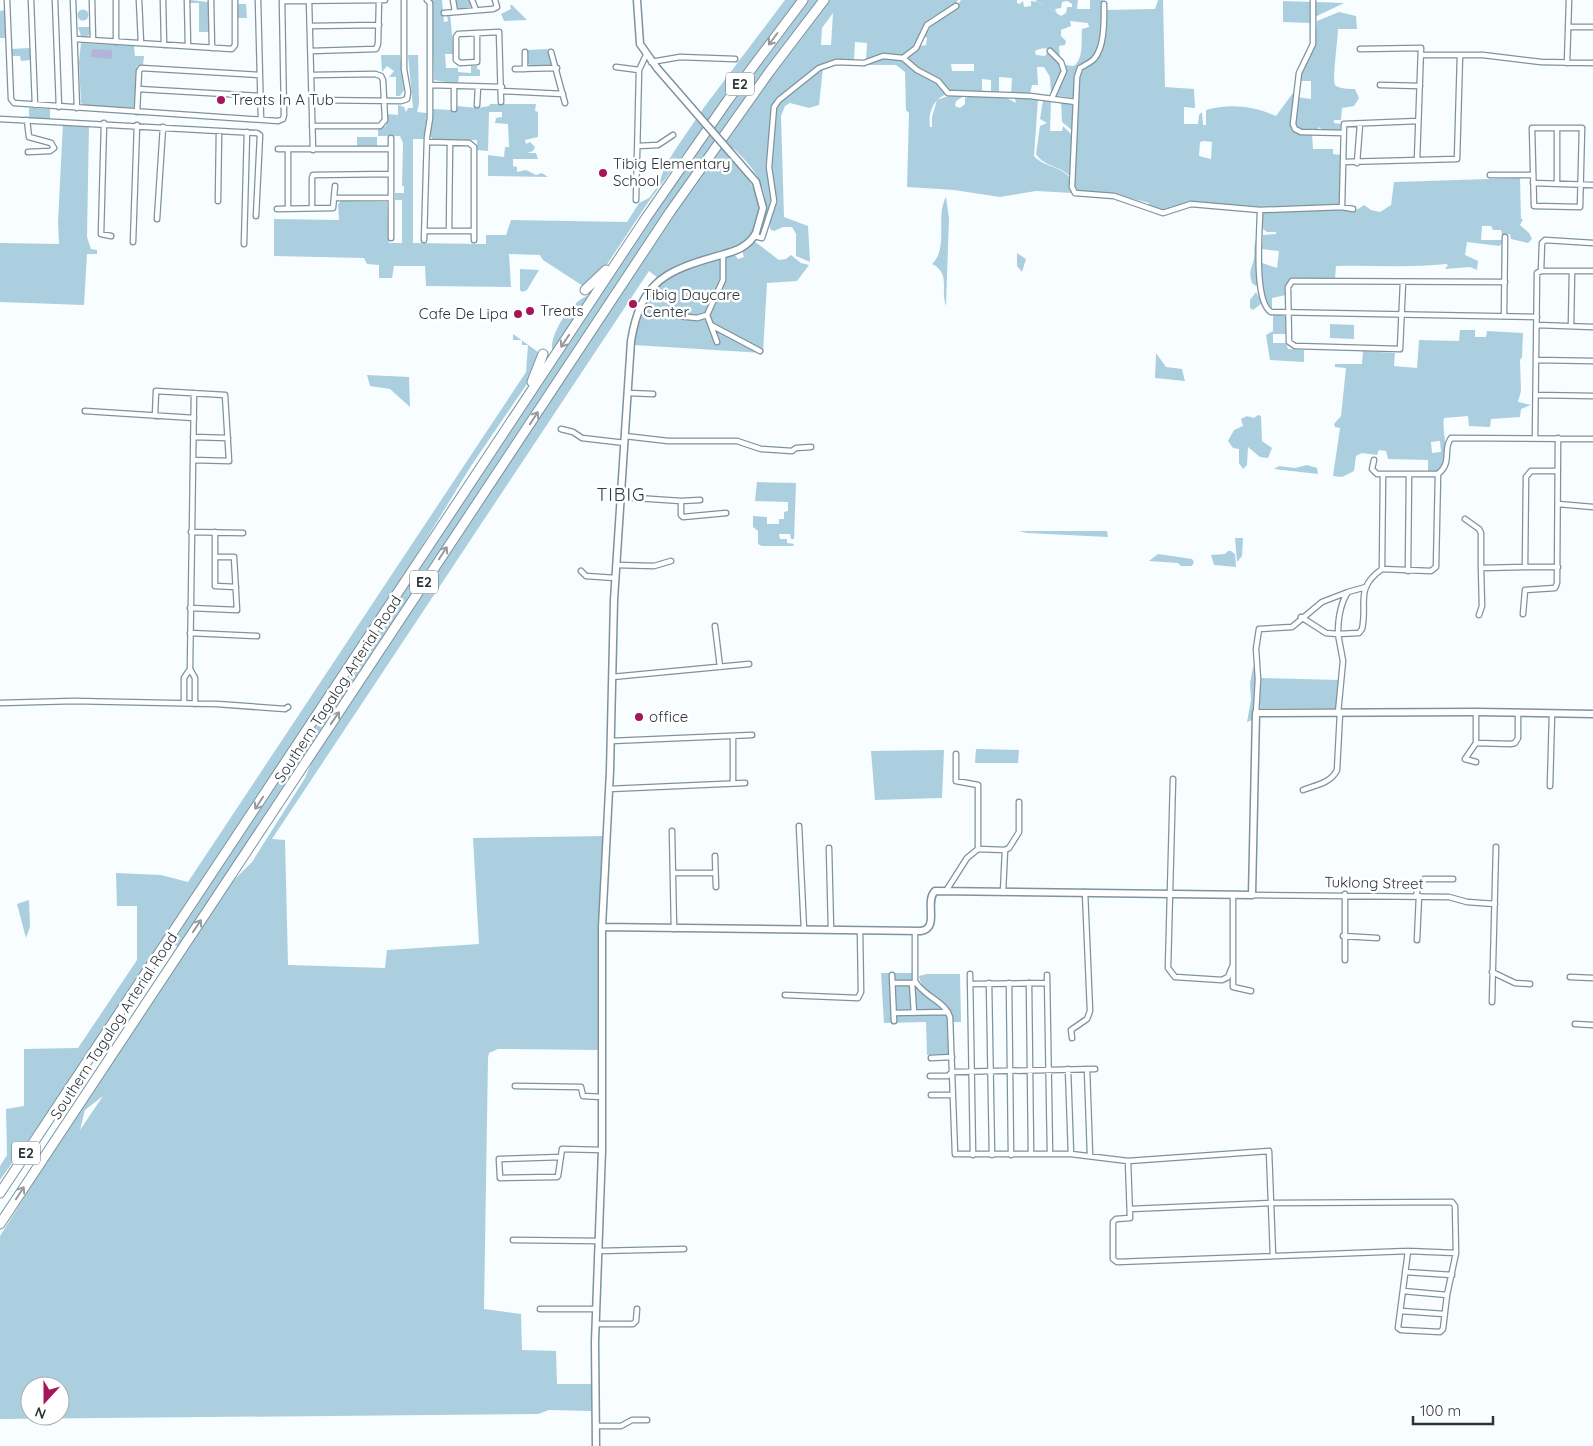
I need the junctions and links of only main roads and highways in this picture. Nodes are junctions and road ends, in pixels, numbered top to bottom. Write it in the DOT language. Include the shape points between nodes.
graph roads {
  1 [pos="803,0"];
  2 [pos="824,0"];
  3 [pos="679,169"];
  4 [pos="585,290"];
  5 [pos="543,354"];
  6 [pos="446,518"];
  7 [pos="2,1191"];
  8 [pos="0,1225"];
  1 -- 3 [label="highway, Southern Tagalog Arterial Road / E2, one-way"];
  8 -- 2 [label="highway, Southern Tagalog Arterial Road / E2, one-way" via="670,212"];
  3 -- 4 [label="highway" via="655,197 602,275"];
  3 -- 6 [label="highway, Southern Tagalog Arterial Road / E2, one-way"];
  5 -- 6 [label="highway" via="528,389"];
  6 -- 7 [label="highway, Southern Tagalog Arterial Road / E2, one-way"];
}
